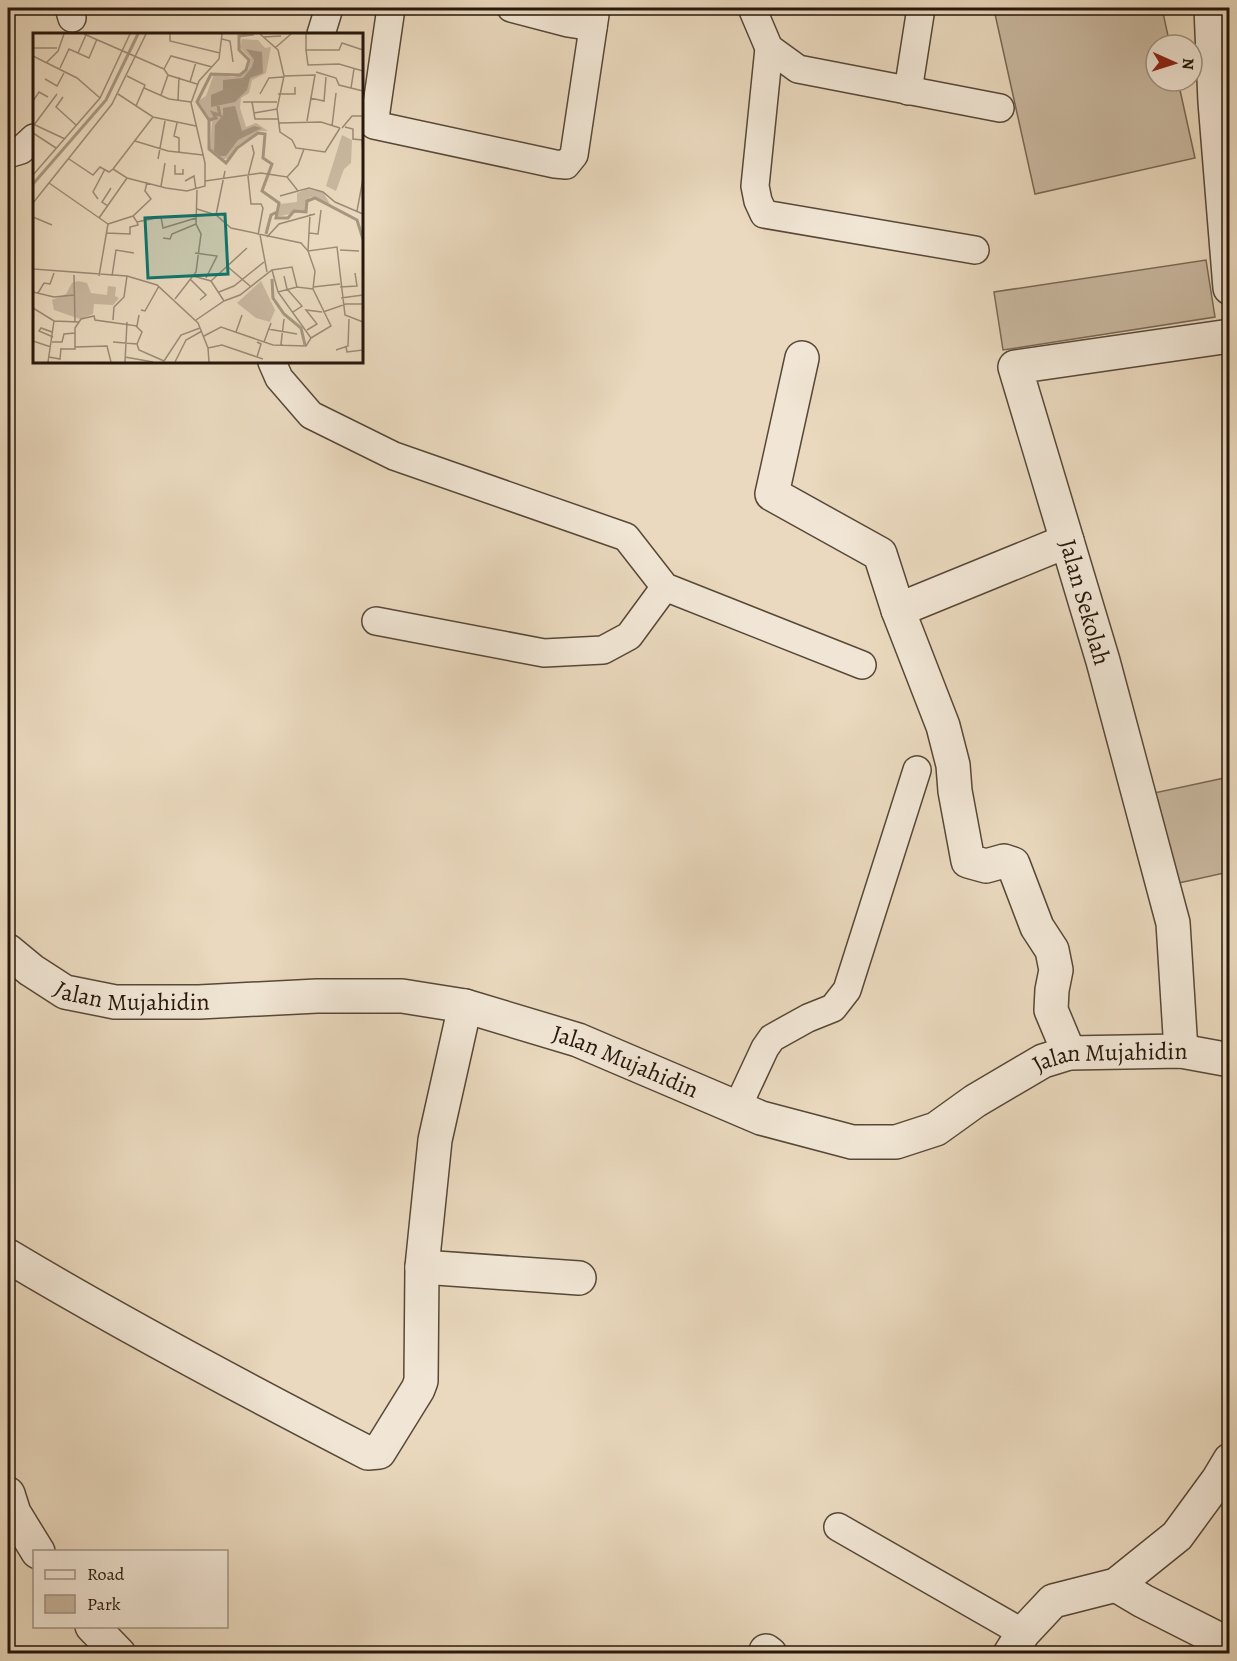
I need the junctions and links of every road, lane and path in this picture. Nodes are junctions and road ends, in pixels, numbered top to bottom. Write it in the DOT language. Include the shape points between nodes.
graph roads {
  1 [pos="329,8"];
  2 [pos="392,8"];
  3 [pos="511,8"];
  4 [pos="752,8"];
  5 [pos="921,8"];
  6 [pos="1211,8"];
  7 [pos="595,17"];
  8 [pos="321,33"];
  9 [pos="769,48"];
  10 [pos="908,91"];
  11 [pos="1000,108"];
  12 [pos="368,123"];
  13 [pos="33,139"];
  14 [pos="8,154"];
  15 [pos="975,250"];
  16 [pos="1230,288"];
  17 [pos="1230,336"];
  18 [pos="802,358"];
  19 [pos="272,363"];
  20 [pos="1068,541"];
  21 [pos="665,587"];
  22 [pos="898,610"];
  23 [pos="376,621"];
  24 [pos="862,665"];
  25 [pos="917,770"];
  26 [pos="8,951"];
  27 [pos="465,1006"];
  28 [pos="1181,1051"];
  29 [pos="1069,1053"];
  30 [pos="1230,1060"];
  31 [pos="737,1108"];
  32 [pos="8,1256"];
  33 [pos="422,1267"];
  34 [pos="579,1278"];
  35 [pos="1226,1475"];
  36 [pos="10,1508"];
  37 [pos="838,1527"];
  38 [pos="37,1550"];
  39 [pos="1116,1585"];
  40 [pos="94,1628"];
  41 [pos="1016,1643"];
  42 [pos="1230,1645"];
  43 [pos="119,1653"];
  1 -- 8 [label="lane"];
  2 -- 12 [label="lane"];
  3 -- 7 [label="lane" via="568,23"];
  4 -- 9 [label="lane"];
  5 -- 10 [label="lane"];
  6 -- 16 [label="street"];
  7 -- 12 [label="lane" via="574,155 566,165"];
  9 -- 10 [label="lane" via="798,69"];
  9 -- 15 [label="lane" via="755,186 764,214"];
  10 -- 11 [label="lane"];
  13 -- 14 [label="lane" via="21,150"];
  17 -- 20 [label="street, Jalan Sekolah" via="1016,367"];
  18 -- 22 [label="street" via="772,494 880,554"];
  19 -- 21 [label="lane" via="279,378 311,415 394,456 626,537"];
  20 -- 22 [label="street"];
  20 -- 28 [label="street, Jalan Sekolah" via="1173,924"];
  21 -- 23 [label="lane" via="629,636 603,650 544,653"];
  21 -- 24 [label="lane"];
  22 -- 29 [label="street" via="943,726 968,861 986,866 1004,861 1013,864 1037,927 1052,950 1056,970 1051,1010"];
  25 -- 31 [label="lane" via="847,990 833,1008 772,1038"];
  26 -- 27 [label="street, Jalan Mujahidin" via="65,992 115,1002 391,996"];
  27 -- 31 [label="street, Jalan Mujahidin" via="578,1040"];
  27 -- 33 [label="street" via="435,1140"];
  28 -- 29 [label="street, Jalan Mujahidin"];
  28 -- 30 [label="street, Jalan Mujahidin"];
  29 -- 31 [label="street, Jalan Mujahidin" via="1042,1061 936,1129 896,1142 852,1142"];
  32 -- 33 [label="street" via="109,1316 368,1453 379,1452 421,1380"];
  33 -- 34 [label="street"];
  35 -- 39 [label="street" via="1177,1536"];
  36 -- 38 [label="street"];
  37 -- 41 [label="lane"];
  39 -- 41 [label="street" via="1053,1601"];
  39 -- 42 [label="street"];
  40 -- 43 [label="street"];
}
